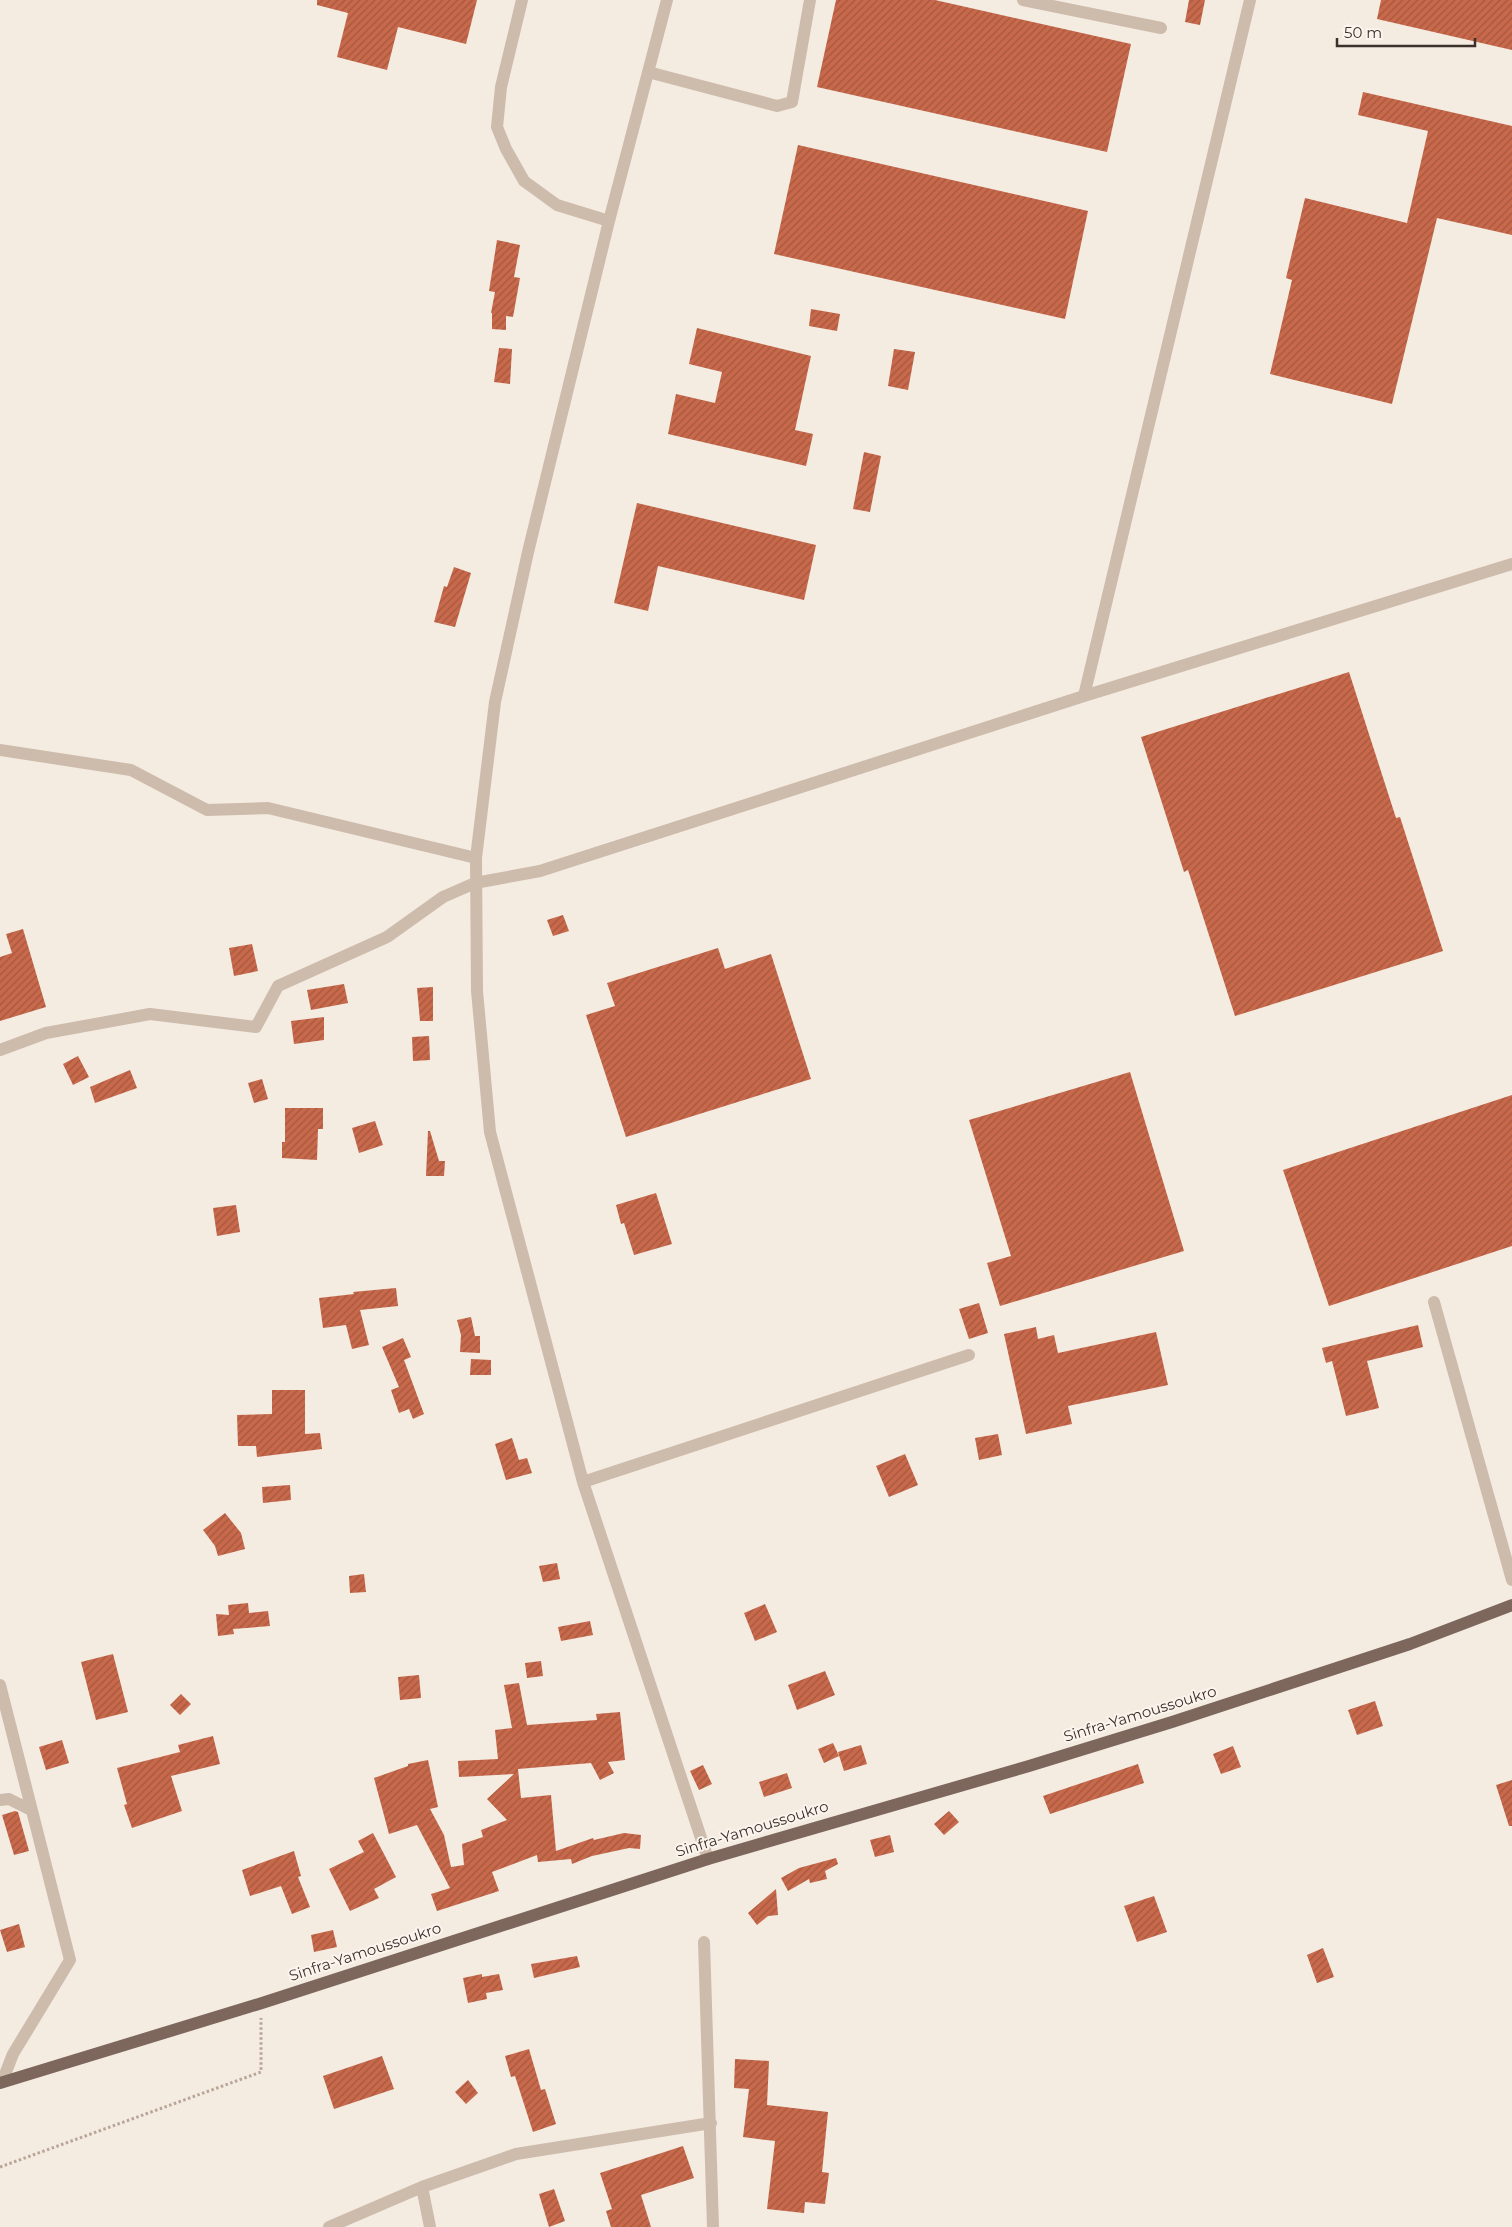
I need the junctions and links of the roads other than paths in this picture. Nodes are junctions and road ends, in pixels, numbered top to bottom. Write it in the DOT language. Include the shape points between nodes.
graph roads {
  1 [pos="522,0"];
  2 [pos="667,0"];
  3 [pos="810,0"];
  4 [pos="1022,0"];
  5 [pos="1250,0"];
  6 [pos="1161,28"];
  7 [pos="648,72"];
  8 [pos="609,221"];
  9 [pos="1512,564"];
  10 [pos="1084,696"];
  11 [pos="0,750"];
  12 [pos="476,858"];
  13 [pos="475,883"];
  14 [pos="0,1050"];
  15 [pos="1434,1302"];
  16 [pos="969,1355"];
  17 [pos="584,1482"];
  18 [pos="1512,1580"];
  19 [pos="1512,1605"];
  20 [pos="0,1684"];
  21 [pos="0,1800"];
  22 [pos="31,1810"];
  23 [pos="708,1859"];
  24 [pos="704,1942"];
  25 [pos="1,2083"];
  26 [pos="711,2123"];
  27 [pos="422,2187"];
  28 [pos="329,2227"];
  29 [pos="430,2227"];
  30 [pos="713,2227"];
  1 -- 8 [label="street" via="501,87 497,127 524,181 556,205"];
  2 -- 7 [label="street"];
  3 -- 7 [label="street" via="792,102 777,106"];
  4 -- 6 [label="street"];
  5 -- 10 [label="street"];
  7 -- 8 [label="street"];
  8 -- 12 [label="street" via="530,542 495,702"];
  9 -- 10 [label="street"];
  10 -- 13 [label="street" via="540,871"];
  11 -- 12 [label="street" via="131,770 207,810 268,808"];
  12 -- 13 [label="street"];
  13 -- 14 [label="street" via="443,897 387,937 278,986 256,1026 150,1014 46,1033"];
  13 -- 17 [label="street" via="477,991 490,1132"];
  15 -- 18 [label="street"];
  16 -- 17 [label="street"];
  17 -- 23 [label="street"];
  19 -- 23 [label="main road, Sinfra-Yamoussoukro" via="1401,1647 1190,1716"];
  20 -- 22 [label="street"];
  21 -- 22 [label="street" via="9,1800"];
  22 -- 25 [label="street" via="70,1960 13,2054"];
  23 -- 25 [label="main road, Sinfra-Yamoussoukro" via="262,2003"];
  24 -- 26 [label="street"];
  26 -- 27 [label="street" via="516,2154"];
  26 -- 30 [label="street"];
  27 -- 28 [label="street"];
  27 -- 29 [label="street"];
}
